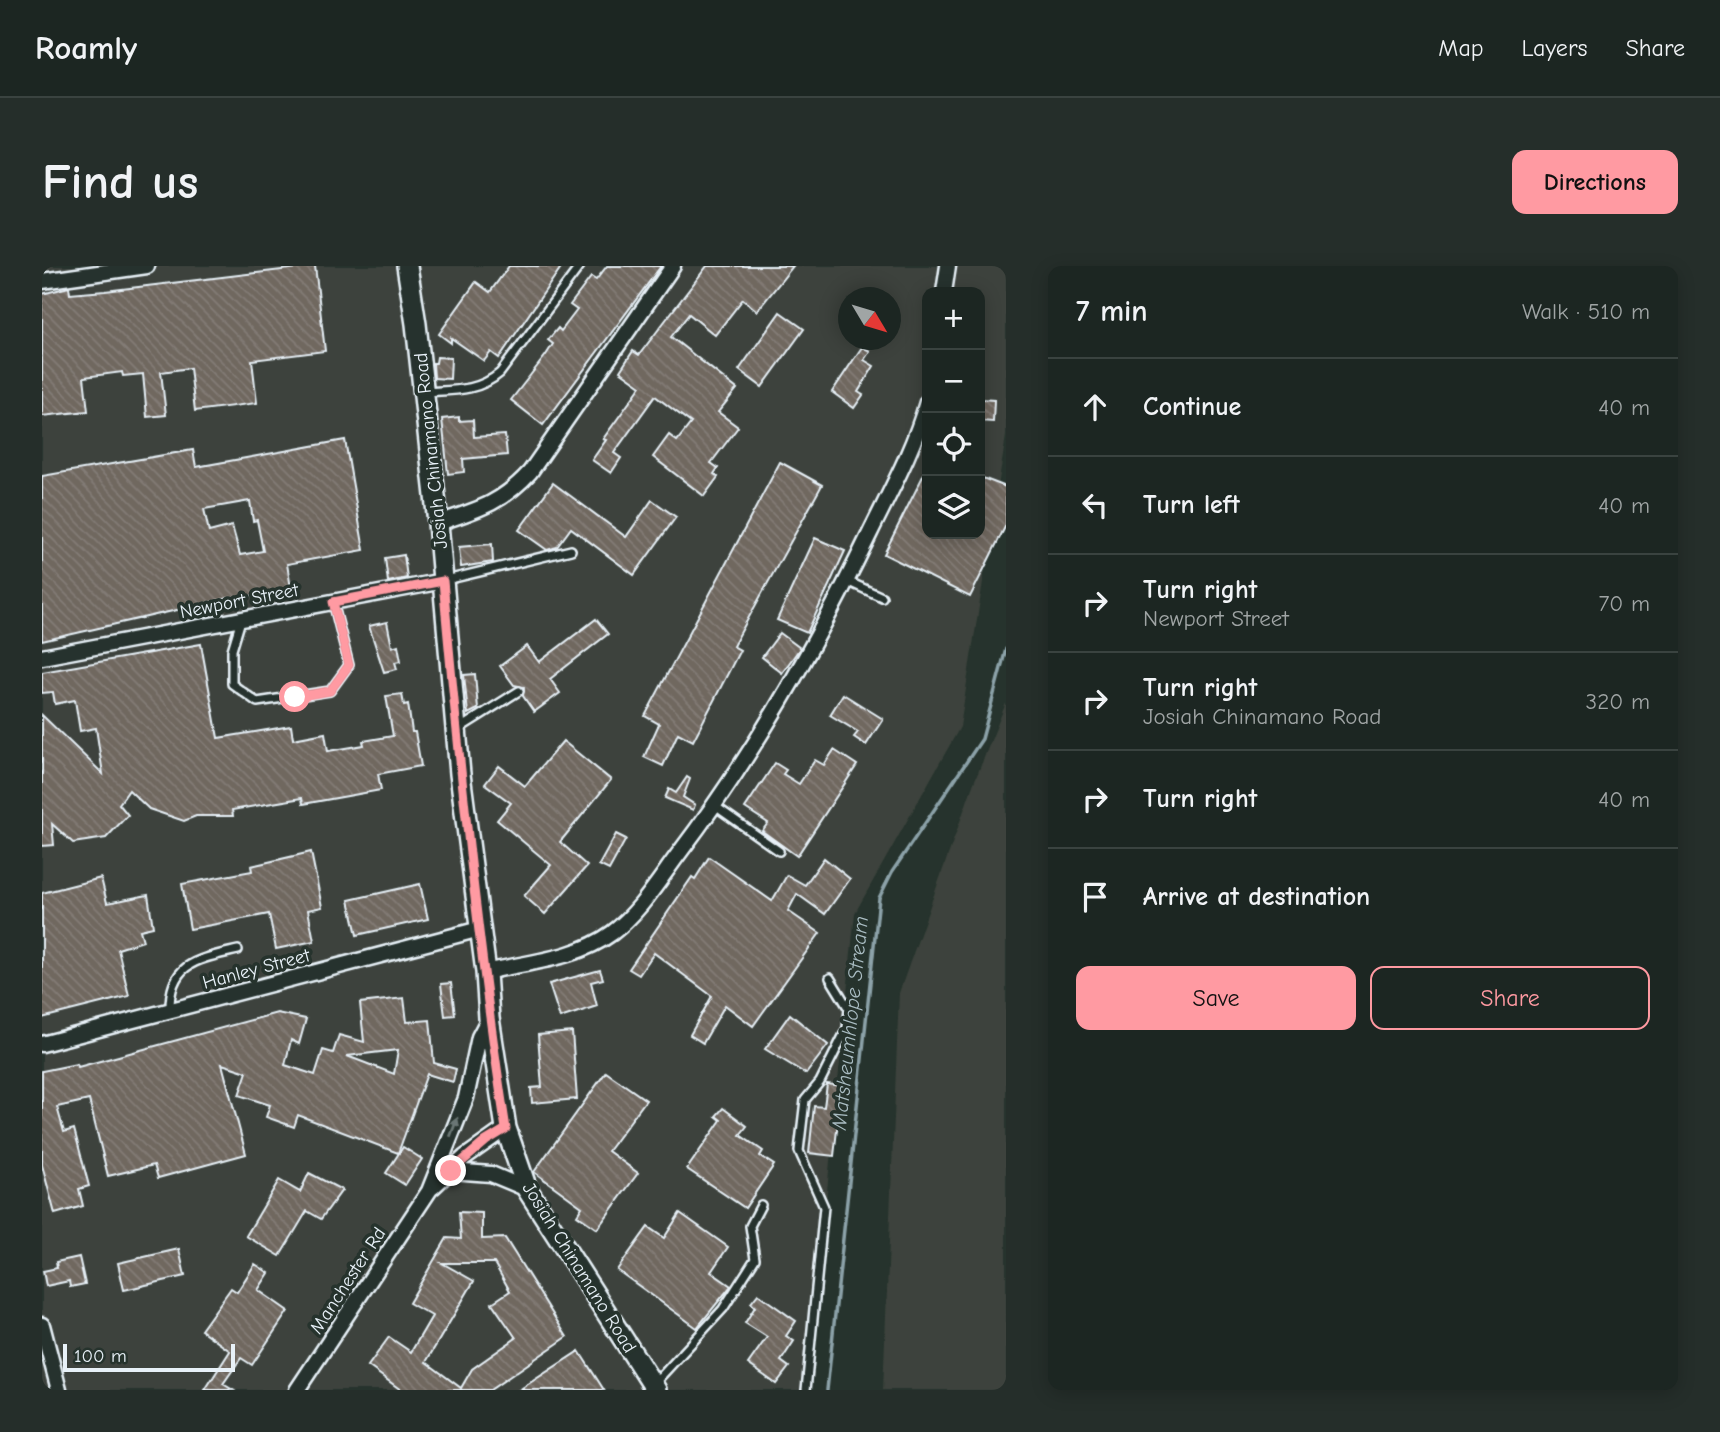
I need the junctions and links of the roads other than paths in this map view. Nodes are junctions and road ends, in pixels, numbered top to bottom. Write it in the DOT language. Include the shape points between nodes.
graph roads {
  1 [pos="147,266"];
  2 [pos="407,266"];
  3 [pos="580,266"];
  4 [pos="673,266"];
  5 [pos="948,266"];
  6 [pos="42,281"];
  7 [pos="945,287"];
  8 [pos="424,392"];
  9 [pos="923,413"];
  10 [pos="438,523"];
  11 [pos="571,550"];
  12 [pos="443,581"];
  13 [pos="847,581"];
  14 [pos="882,597"];
  15 [pos="333,602"];
  16 [pos="241,619"];
  17 [pos="42,657"];
  18 [pos="519,691"];
  19 [pos="456,731"];
  20 [pos="715,806"];
  21 [pos="779,851"];
  22 [pos="481,929"];
  23 [pos="238,950"];
  24 [pos="486,972"];
  25 [pos="830,978"];
  26 [pos="170,1010"];
  27 [pos="489,1018"];
  28 [pos="42,1044"];
  29 [pos="506,1129"];
  30 [pos="451,1171"];
  31 [pos="527,1189"];
  32 [pos="429,1191"];
  33 [pos="761,1205"];
  34 [pos="42,1325"];
  35 [pos="654,1388"];
  36 [pos="59,1390"];
  37 [pos="297,1390"];
  38 [pos="806,1390"];
  1 -- 6 [label="street"];
  2 -- 8 [label="street, Josiah Chinamano Road"];
  3 -- 8 [label="lane" via="489,383"];
  4 -- 10 [label="street" via="513,491 491,506"];
  5 -- 7 [label="street"];
  8 -- 10 [label="street, Josiah Chinamano Road"];
  9 -- 13 [label="street" via="911,450"];
  10 -- 12 [label="street, Josiah Chinamano Road"];
  11 -- 12 [label="lane"];
  12 -- 15 [label="street, Newport Street"];
  12 -- 19 [label="street, Josiah Chinamano Road"];
  13 -- 14 [label="lane"];
  13 -- 20 [label="street" via="762,734"];
  15 -- 16 [label="street, Newport Street"];
  15 -- 16 [label="lane" via="349,665 330,691 257,702 232,684 232,650"];
  16 -- 17 [label="street, Newport Street"];
  18 -- 19 [label="lane"];
  19 -- 22 [label="street, Josiah Chinamano Road"];
  20 -- 21 [label="lane"];
  20 -- 24 [label="street" via="636,911 613,932 588,948"];
  22 -- 24 [label="street, Josiah Chinamano Road"];
  22 -- 26 [label="street, Hanley Street"];
  23 -- 26 [label="lane" via="182,969 172,983"];
  24 -- 27 [label="street, Josiah Chinamano Road"];
  25 -- 38 [label="lane" via="849,1009 847,1028 820,1082 805,1100 799,1151 824,1207"];
  26 -- 28 [label="street, Hanley Street"];
  27 -- 29 [label="street, Josiah Chinamano Road"];
  32 -- 27 [label="street, one-way" via="466,1097 479,1037"];
  29 -- 30 [label="street"];
  29 -- 31 [label="street, Josiah Chinamano Road"];
  30 -- 31 [label="street" via="491,1174"];
  30 -- 32 [label="street"];
  31 -- 35 [label="street, Josiah Chinamano Road"];
  32 -- 37 [label="street, Manchester Rd"];
  33 -- 35 [label="lane" via="750,1226 755,1259 723,1309"];
  34 -- 36 [label="street"];
}
